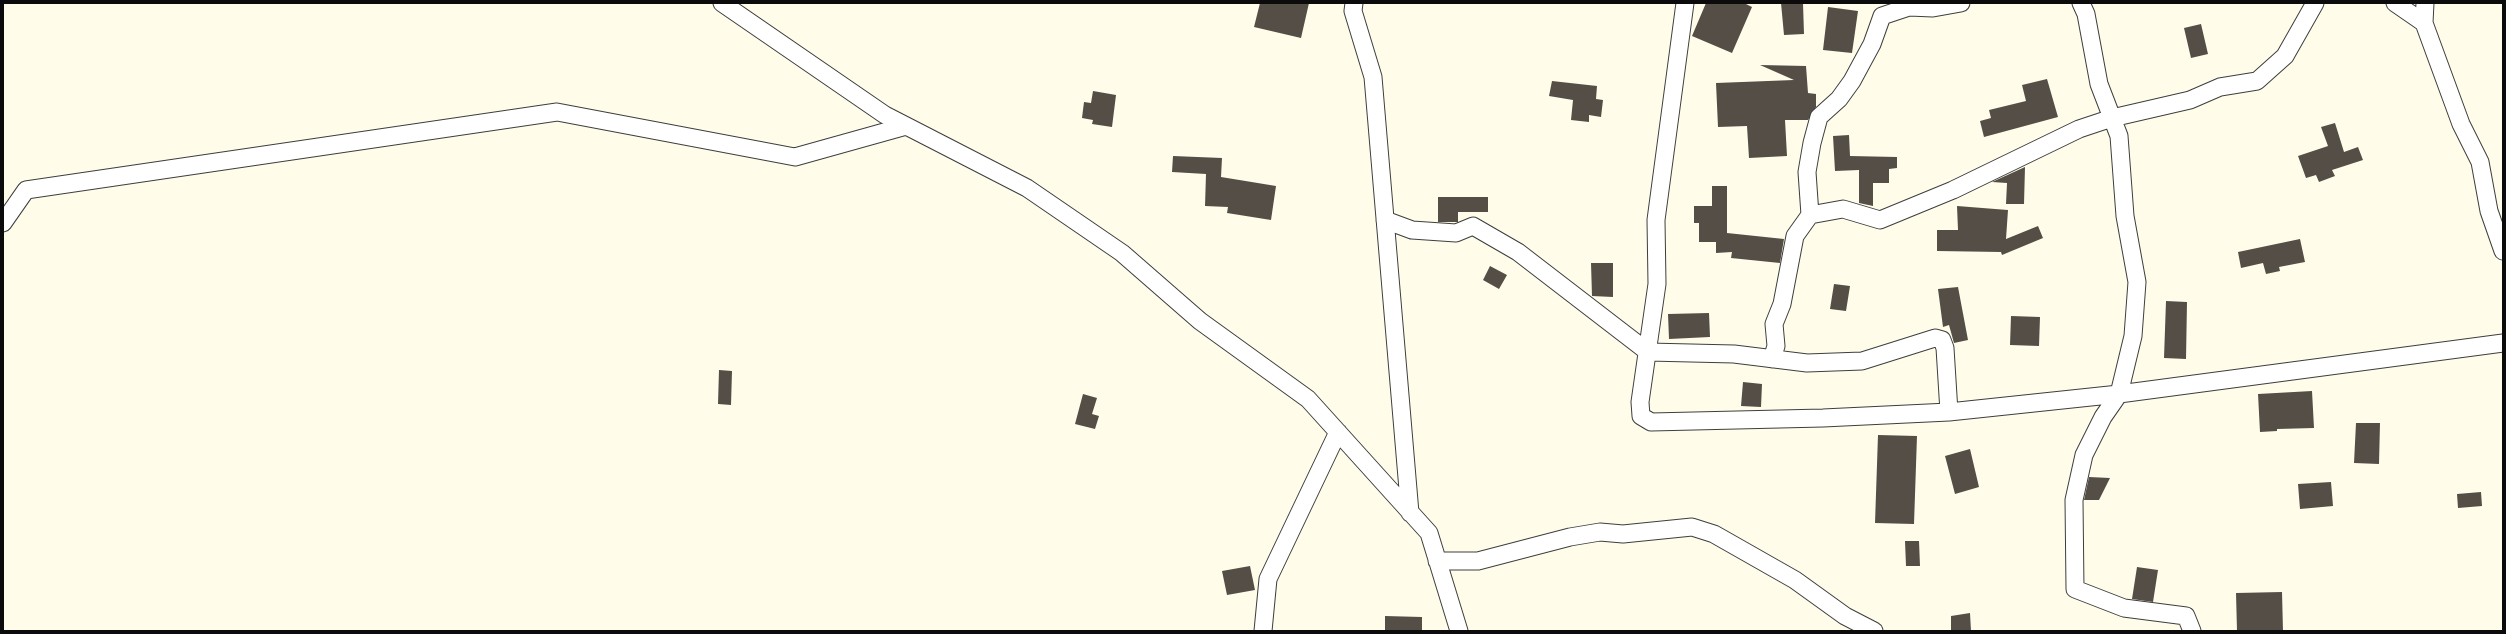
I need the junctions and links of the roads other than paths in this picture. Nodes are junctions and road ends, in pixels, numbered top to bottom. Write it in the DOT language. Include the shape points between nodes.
graph roads {
  1 [pos="722,3"];
  2 [pos="1354,3"];
  3 [pos="1685,3"];
  4 [pos="1961,3"];
  5 [pos="2081,3"];
  6 [pos="2315,3"];
  7 [pos="2395,3"];
  8 [pos="2425,3"];
  9 [pos="2424,23"];
  10 [pos="2112,118"];
  11 [pos="906,126"];
  12 [pos="1810,215"];
  13 [pos="1385,220"];
  14 [pos="3,223"];
  15 [pos="2503,251"];
  16 [pos="2503,343"];
  17 [pos="1648,352"];
  18 [pos="1772,359"];
  19 [pos="2119,394"];
  20 [pos="1949,412"];
  21 [pos="1338,432"];
  22 [pos="1410,513"];
  23 [pos="1437,561"];
  24 [pos="1263,631"];
  25 [pos="1459,631"];
  26 [pos="1874,631"];
  27 [pos="2192,631"];
  1 -- 11 [label="street" via="885,115"];
  2 -- 13 [label="street" via="1353,11 1374,77"];
  3 -- 17 [label="street" via="1656,220 1657,284"];
  4 -- 12 [label="street" via="1932,8 1909,7 1882,16 1872,44 1852,81 1839,99 1819,117 1807,172"];
  5 -- 10 [label="street" via="2086,14 2099,84"];
  6 -- 10 [label="street" via="2285,56 2257,81 2220,87 2190,100"];
  7 -- 9 [label="street"];
  8 -- 9 [label="street"];
  9 -- 15 [label="street" via="2461,124 2480,162 2489,211"];
  10 -- 12 [label="street" via="2080,129 1953,190 1880,220 1843,209"];
  10 -- 19 [label="street" via="2118,136 2125,216 2137,282 2134,336"];
  11 -- 14 [label="street" via="795,157 557,112 26,190"];
  11 -- 21 [label="street" via="1027,188 1122,253 1200,320 1308,399"];
  12 -- 18 [label="street" via="1795,236 1782,304 1774,324 1776,346"];
  13 -- 17 [label="street" via="1412,230 1456,233 1474,226 1518,252"];
  13 -- 22 [label="street"];
  16 -- 19 [label="street"];
  17 -- 18 [label="street" via="1734,354"];
  17 -- 20 [label="street" via="1640,402 1641,416 1651,422"];
  18 -- 20 [label="street" via="1807,362 1862,361 1935,338 1942,340 1945,348"];
  19 -- 20 [label="street"];
  19 -- 27 [label="street" via="2103,417 2082,462 2074,500 2075,589 2124,608 2186,616"];
  21 -- 22 [label="street"];
  21 -- 24 [label="street" via="1268,579"];
  22 -- 23 [label="street" via="1429,533"];
  23 -- 25 [label="street"];
  23 -- 26 [label="street" via="1478,561 1570,537 1600,532 1623,534 1692,527 1714,534 1795,580 1845,616"];
}
